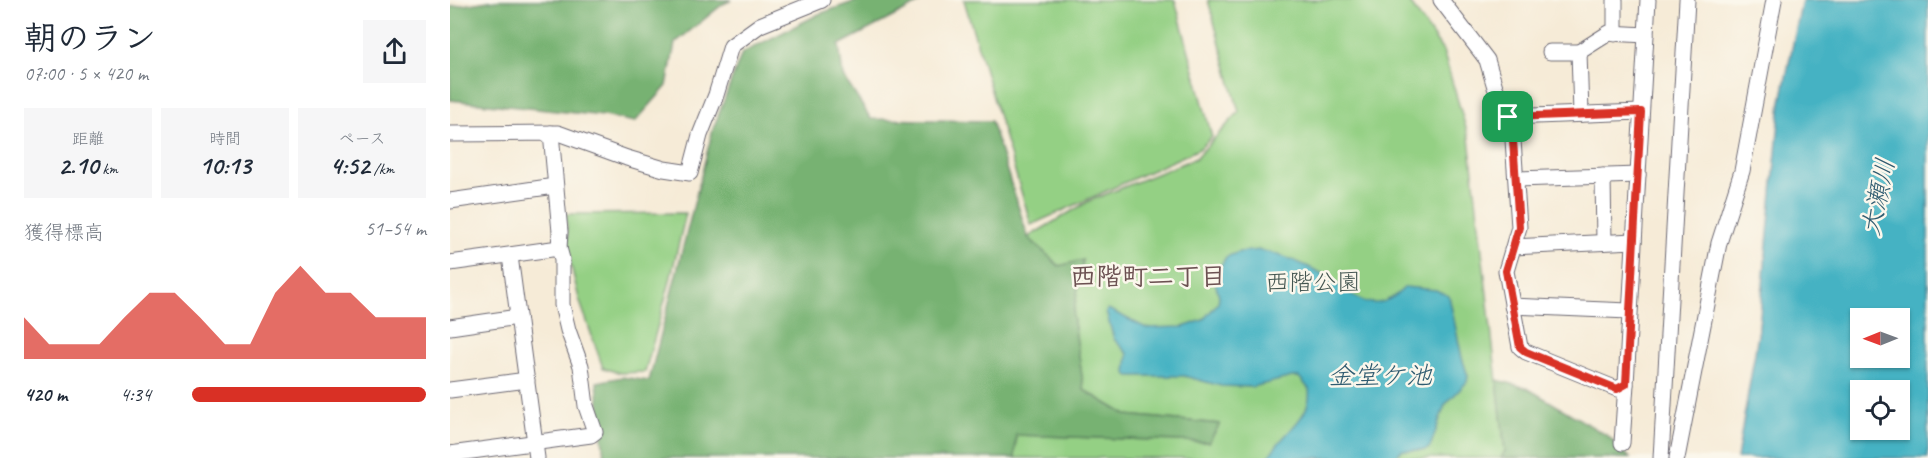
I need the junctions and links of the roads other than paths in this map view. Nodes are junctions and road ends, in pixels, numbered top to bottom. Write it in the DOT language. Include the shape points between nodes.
graph roads {
  1 [pos="822,0"];
  2 [pos="1442,0"];
  3 [pos="1616,0"];
  4 [pos="1648,0"];
  5 [pos="1687,0"];
  6 [pos="1774,0"];
  7 [pos="1615,34"];
  8 [pos="1646,35"];
  9 [pos="1550,52"];
  10 [pos="1579,52"];
  11 [pos="1641,112"];
  12 [pos="1581,114"];
  13 [pos="1508,117"];
  14 [pos="551,133"];
  15 [pos="450,134"];
  16 [pos="1638,175"];
  17 [pos="1602,176"];
  18 [pos="1516,179"];
  19 [pos="555,186"];
  20 [pos="450,201"];
  21 [pos="1634,241"];
  22 [pos="1604,242"];
  23 [pos="1514,247"];
  24 [pos="559,249"];
  25 [pos="510,256"];
  26 [pos="450,263"];
  27 [pos="1512,306"];
  28 [pos="1629,311"];
  29 [pos="518,317"];
  30 [pos="450,327"];
  31 [pos="527,380"];
  32 [pos="1626,384"];
  33 [pos="450,390"];
  34 [pos="1622,443"];
  35 [pos="536,451"];
  36 [pos="450,454"];
  37 [pos="1661,458"];
  38 [pos="1677,458"];
  1 -- 14 [label="street" via="760,25 731,46 690,173 664,169"];
  2 -- 13 [label="street" via="1487,60"];
  3 -- 7 [label="street"];
  4 -- 8 [label="street"];
  5 -- 37 [label="street"];
  6 -- 38 [label="street" via="1742,171 1719,243"];
  7 -- 8 [label="street"];
  7 -- 10 [label="street" via="1609,33"];
  8 -- 11 [label="street"];
  9 -- 10 [label="street"];
  10 -- 12 [label="street"];
  11 -- 12 [label="street"];
  11 -- 16 [label="street"];
  12 -- 13 [label="street"];
  13 -- 18 [label="street"];
  14 -- 15 [label="street"];
  14 -- 19 [label="street"];
  16 -- 17 [label="street"];
  16 -- 21 [label="street"];
  17 -- 18 [label="street"];
  17 -- 22 [label="street"];
  18 -- 23 [label="street" via="1519,227"];
  19 -- 20 [label="street"];
  19 -- 24 [label="street"];
  21 -- 22 [label="street"];
  21 -- 28 [label="street"];
  22 -- 23 [label="street"];
  23 -- 27 [label="street" via="1506,271"];
  24 -- 25 [label="street"];
  24 -- 35 [label="street" via="562,305 582,366 586,406 595,432"];
  25 -- 26 [label="street"];
  25 -- 29 [label="street"];
  27 -- 28 [label="street"];
  27 -- 32 [label="street" via="1520,347 1526,352 1617,389"];
  28 -- 32 [label="street"];
  29 -- 30 [label="street"];
  29 -- 31 [label="street"];
  31 -- 33 [label="street"];
  31 -- 35 [label="street"];
  32 -- 34 [label="street"];
  35 -- 36 [label="street"];
}
